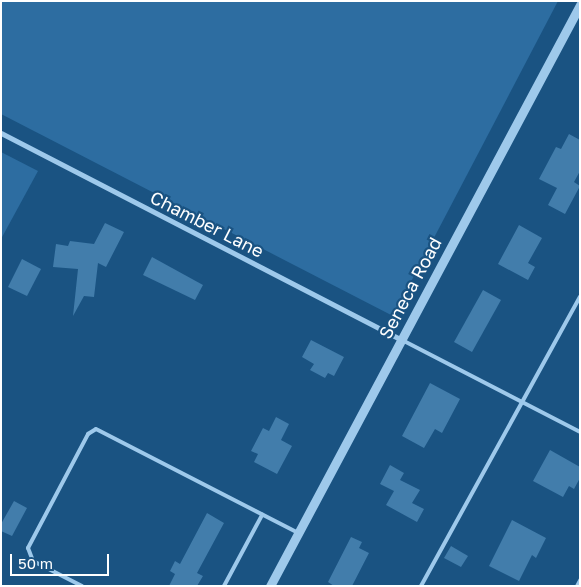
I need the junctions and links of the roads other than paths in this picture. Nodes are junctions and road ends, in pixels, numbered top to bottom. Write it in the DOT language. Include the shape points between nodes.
graph roads {
  1 [pos="580,6"];
  2 [pos="1,133"];
  3 [pos="580,297"];
  4 [pos="400,339"];
  5 [pos="523,403"];
  6 [pos="580,432"];
  7 [pos="262,515"];
  8 [pos="298,533"];
  9 [pos="580,580"];
  10 [pos="82,586"];
  11 [pos="224,586"];
  12 [pos="270,586"];
  13 [pos="421,586"];
  14 [pos="577,586"];
  1 -- 4 [label="street, Seneca Road"];
  2 -- 4 [label="street, Chamber Lane"];
  3 -- 5 [label="lane"];
  4 -- 5 [label="lane"];
  4 -- 8 [label="street, Seneca Road"];
  5 -- 6 [label="lane"];
  5 -- 13 [label="lane"];
  7 -- 8 [label="lane"];
  7 -- 10 [label="lane" via="96,429 88,434 28,548 29,557 33,560"];
  7 -- 11 [label="lane"];
  8 -- 12 [label="street, Seneca Road"];
  9 -- 14 [label="street"];
}
